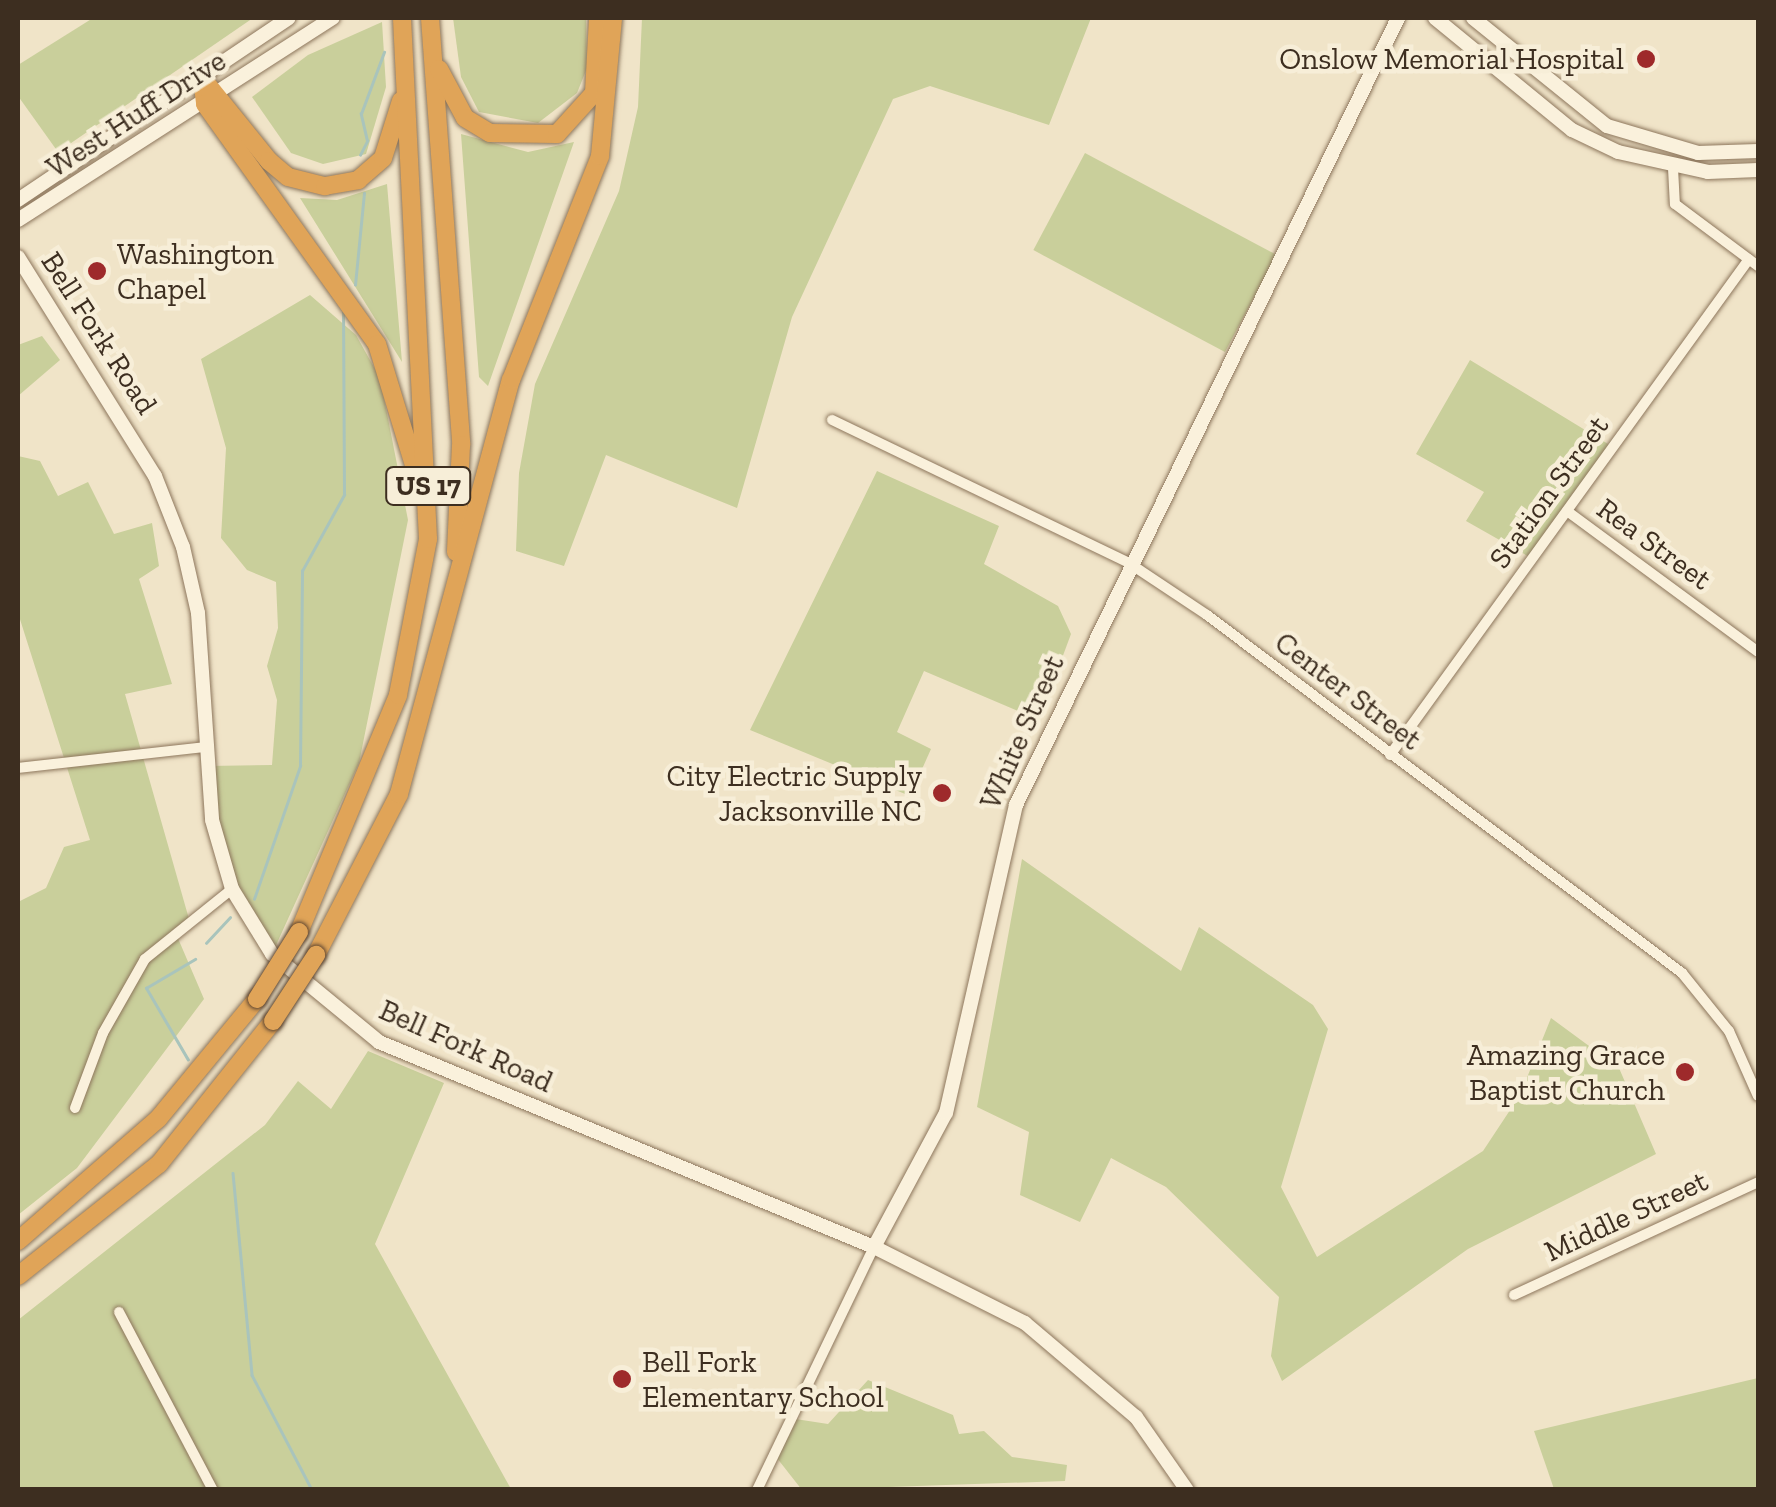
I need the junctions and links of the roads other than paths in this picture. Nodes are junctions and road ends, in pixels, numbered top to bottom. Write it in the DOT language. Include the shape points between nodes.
graph roads {
  1 [pos="289,18"];
  2 [pos="333,18"];
  3 [pos="402,18"];
  4 [pos="430,18"];
  5 [pos="598,18"];
  6 [pos="613,18"];
  7 [pos="1398,18"];
  8 [pos="1435,18"];
  9 [pos="1473,18"];
  10 [pos="432,54"];
  11 [pos="406,68"];
  12 [pos="202,78"];
  13 [pos="222,93"];
  14 [pos="205,104"];
  15 [pos="1758,151"];
  16 [pos="1672,168"];
  17 [pos="1758,170"];
  18 [pos="18,200"];
  19 [pos="18,220"];
  20 [pos="18,257"];
  21 [pos="1754,263"];
  22 [pos="832,420"];
  23 [pos="1567,511"];
  24 [pos="428,539"];
  25 [pos="1129,562"];
  26 [pos="450,602"];
  27 [pos="1758,652"];
  28 [pos="206,747"];
  29 [pos="1390,754"];
  30 [pos="18,768"];
  31 [pos="232,890"];
  32 [pos="1758,1096"];
  33 [pos="76,1108"];
  34 [pos="1758,1182"];
  35 [pos="18,1242"];
  36 [pos="874,1248"];
  37 [pos="18,1276"];
  38 [pos="1514,1295"];
  39 [pos="119,1312"];
  40 [pos="213,1490"];
  41 [pos="757,1490"];
  42 [pos="1186,1490"];
  1 -- 12 [label="main road, West Huff Drive"];
  2 -- 13 [label="main road, West Huff Drive"];
  3 -- 11 [label="highway, US 17"];
  4 -- 10 [label="highway, US 17"];
  5 -- 10 [label="highway" via="594,93 557,134 490,133 464,118"];
  6 -- 26 [label="highway" via="600,156 511,380"];
  7 -- 25 [label="main road, White Street"];
  8 -- 16 [label="main road" via="1572,130"];
  9 -- 15 [label="main road" via="1607,126 1698,153"];
  10 -- 26 [label="highway, US 17" via="461,444"];
  11 -- 13 [label="highway" via="394,139 373,170 342,185 288,178"];
  11 -- 24 [label="highway, US 17"];
  12 -- 13 [label="highway"];
  12 -- 14 [label="highway"];
  12 -- 18 [label="main road, West Huff Drive"];
  13 -- 14 [label="main road, West Huff Drive"];
  14 -- 19 [label="main road, West Huff Drive"];
  14 -- 24 [label="highway" via="376,344 410,437"];
  16 -- 17 [label="main road"];
  16 -- 21 [label="street" via="1675,204"];
  20 -- 28 [label="main road, Bell Fork Road" via="156,476 198,614"];
  21 -- 23 [label="street, Station Street"];
  22 -- 25 [label="street, Center Street"];
  23 -- 27 [label="street, Rea Street"];
  23 -- 29 [label="street, Station Street"];
  24 -- 35 [label="highway, US 17, bridge" via="393,711 299,932 257,999 158,1118"];
  25 -- 29 [label="street, Center Street"];
  25 -- 36 [label="main road, White Street" via="1016,805 946,1113"];
  26 -- 37 [label="highway, US 17, bridge" via="399,794 316,955 273,1021 159,1164"];
  28 -- 30 [label="street"];
  28 -- 31 [label="main road, Bell Fork Road" via="212,820"];
  29 -- 32 [label="street, Center Street" via="1682,973 1729,1030"];
  31 -- 33 [label="street" via="145,959 102,1033"];
  31 -- 36 [label="main road, Bell Fork Road" via="272,954 379,1042"];
  34 -- 38 [label="street, Middle Street"];
  36 -- 41 [label="street, White Street"];
  36 -- 42 [label="main road, Bell Fork Road" via="1025,1322 1087,1369"];
  39 -- 40 [label="street"];
}
